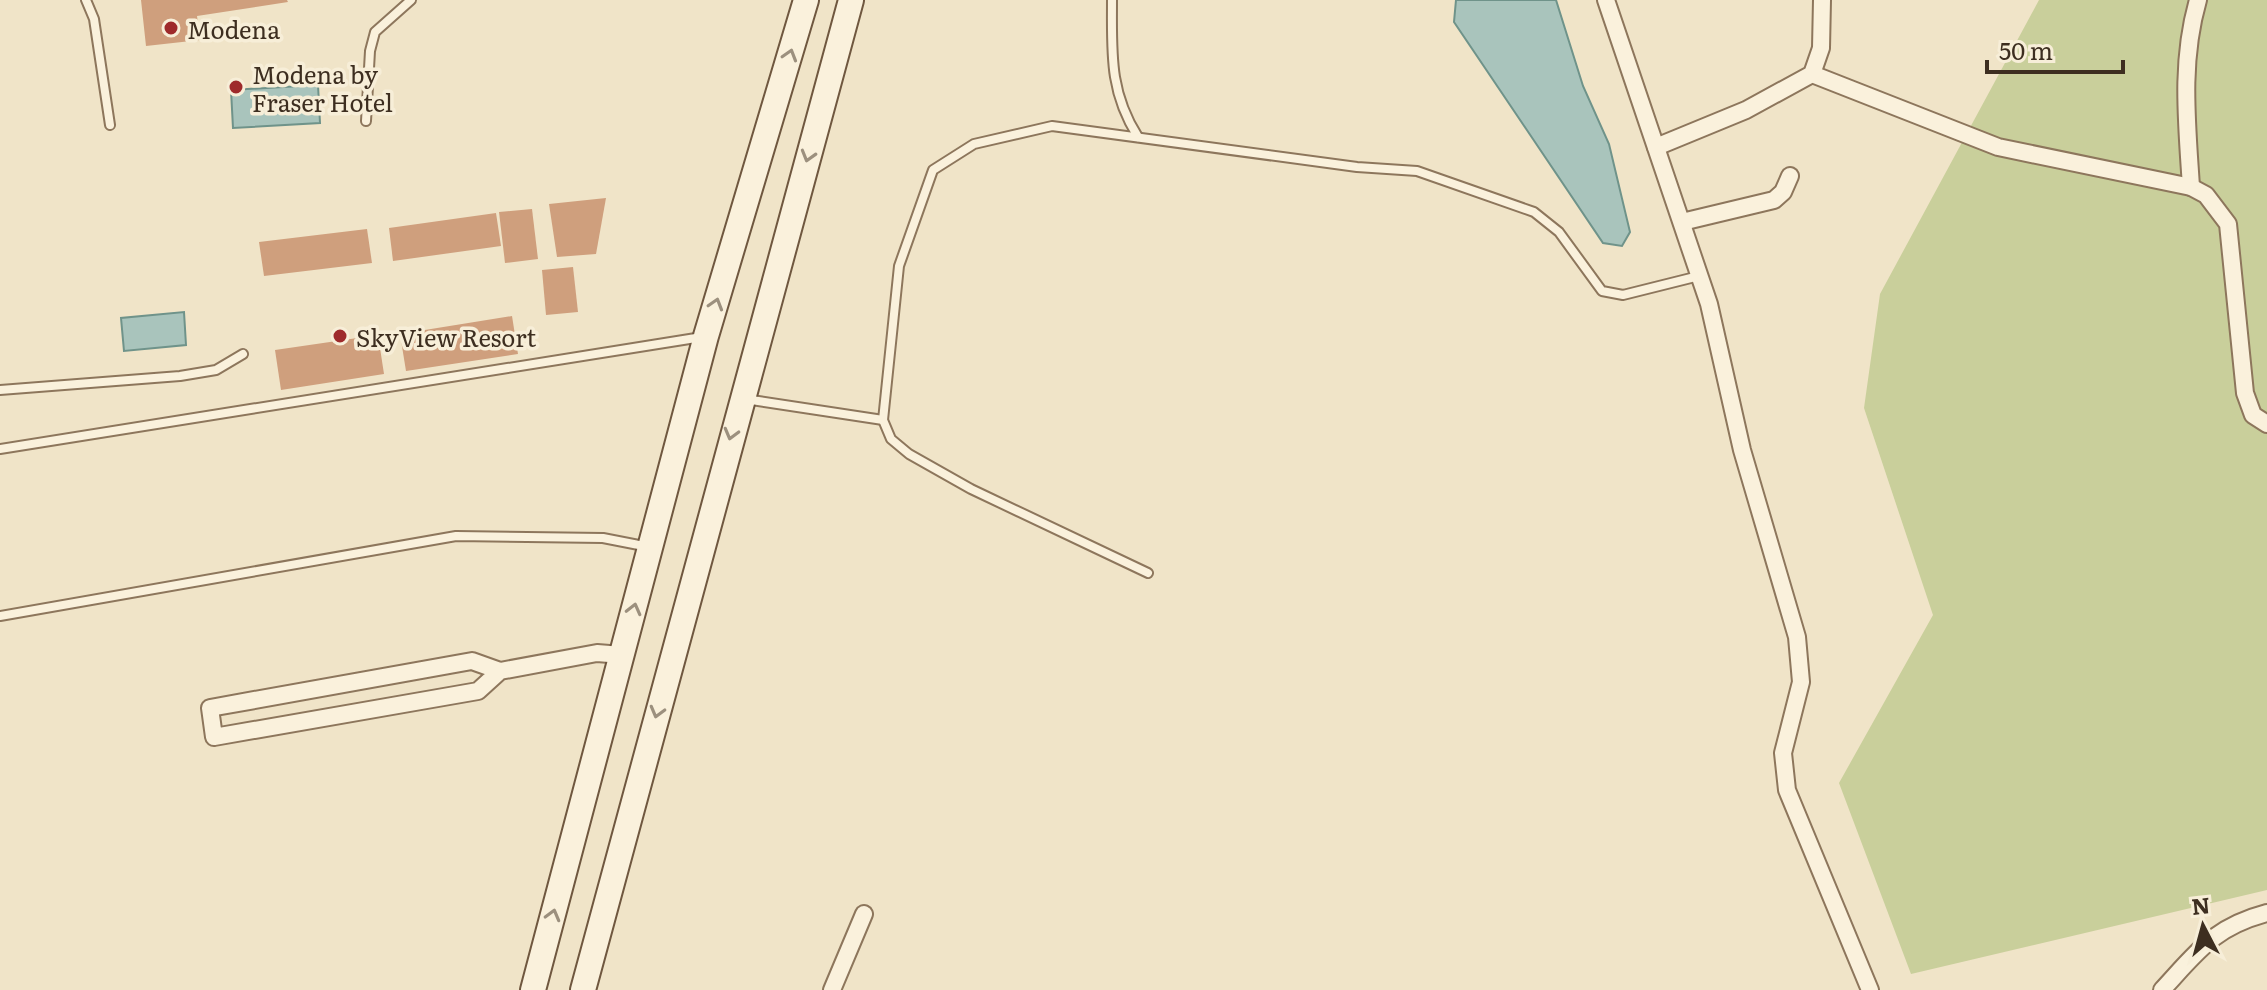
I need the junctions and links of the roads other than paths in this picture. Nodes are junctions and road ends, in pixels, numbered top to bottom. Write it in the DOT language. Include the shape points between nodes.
graph roads {
  1 [pos="86,0"];
  2 [pos="411,0"];
  3 [pos="806,0"];
  4 [pos="851,0"];
  5 [pos="1112,0"];
  6 [pos="1606,0"];
  7 [pos="1822,0"];
  8 [pos="2198,0"];
  9 [pos="1812,74"];
  10 [pos="366,121"];
  11 [pos="110,125"];
  12 [pos="1138,137"];
  13 [pos="1656,147"];
  14 [pos="1790,176"];
  15 [pos="2191,187"];
  16 [pos="1682,222"];
  17 [pos="1692,279"];
  18 [pos="706,336"];
  19 [pos="243,354"];
  20 [pos="0,390"];
  21 [pos="740,398"];
  22 [pos="883,420"];
  23 [pos="2267,424"];
  24 [pos="0,449"];
  25 [pos="650,547"];
  26 [pos="1148,573"];
  27 [pos="0,616"];
  28 [pos="622,655"];
  29 [pos="500,671"];
  30 [pos="2267,913"];
  31 [pos="864,914"];
  32 [pos="533,990"];
  33 [pos="583,990"];
  34 [pos="832,990"];
  35 [pos="1870,990"];
  36 [pos="2162,990"];
  1 -- 11 [label="lane" via="94,19"];
  2 -- 10 [label="lane" via="375,32"];
  18 -- 3 [label="main road, one-way"];
  4 -- 21 [label="main road, one-way"];
  5 -- 12 [label="lane" via="1117,98"];
  6 -- 13 [label="street"];
  7 -- 9 [label="street" via="1821,48"];
  8 -- 15 [label="street" via="2187,37 2185,84"];
  9 -- 13 [label="street" via="1746,110"];
  9 -- 15 [label="street" via="1998,147"];
  12 -- 17 [label="lane" via="1417,171 1534,212 1559,232 1602,291 1615,295"];
  12 -- 22 [label="lane" via="1052,126 974,144 933,170 899,266"];
  13 -- 16 [label="street"];
  14 -- 16 [label="street" via="1774,200"];
  15 -- 23 [label="street" via="2206,195 2228,224 2245,393 2253,415"];
  16 -- 17 [label="street"];
  17 -- 35 [label="street" via="1797,637 1801,682 1783,753 1787,790"];
  18 -- 24 [label="lane"];
  18 -- 25 [label="main road"];
  19 -- 20 [label="lane" via="216,370 190,375"];
  21 -- 22 [label="lane"];
  21 -- 33 [label="main road, one-way"];
  22 -- 26 [label="lane" via="891,439 909,454"];
  25 -- 27 [label="lane" via="603,538 456,536"];
  28 -- 25 [label="main road, one-way"];
  28 -- 29 [label="street" via="597,653"];
  32 -- 28 [label="main road, one-way"];
  29 -- 29 [label="street" via="478,691 214,737 210,708 472,661"];
  30 -- 36 [label="street" via="2234,922 2202,946"];
  31 -- 34 [label="street"];
}
